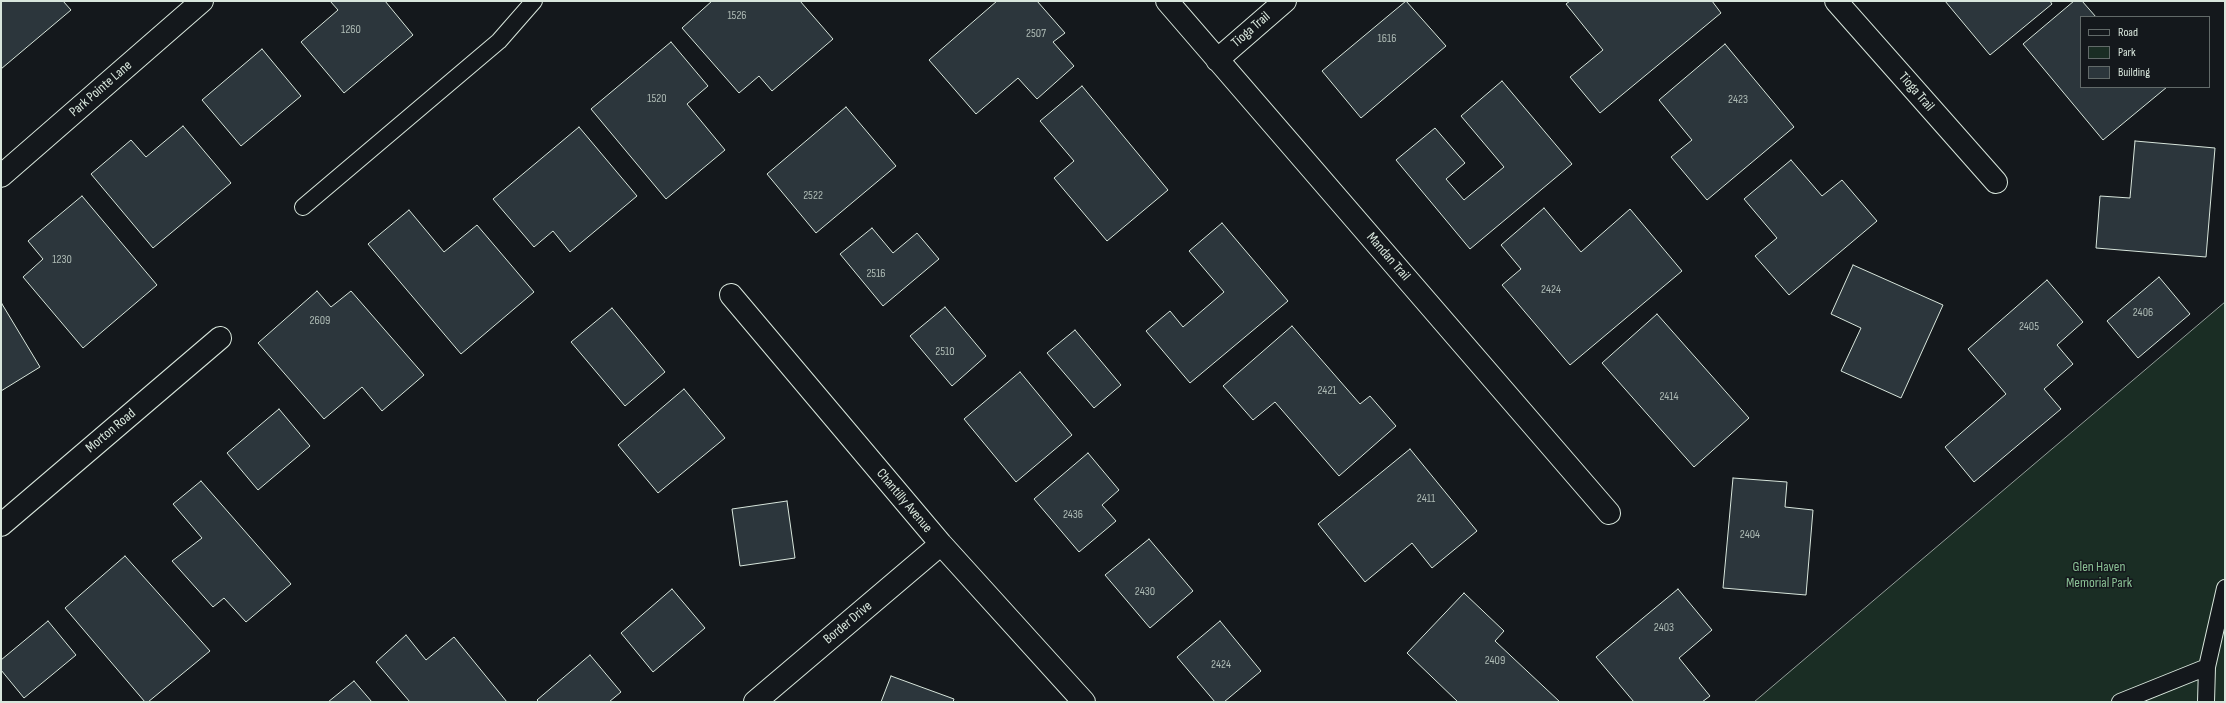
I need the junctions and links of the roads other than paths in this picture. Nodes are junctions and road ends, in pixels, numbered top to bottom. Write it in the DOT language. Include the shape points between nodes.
graph roads {
  1 [pos="202,1"];
  2 [pos="534,1"];
  3 [pos="1168,1"];
  4 [pos="1286,1"];
  5 [pos="1836,1"];
  6 [pos="1217,60"];
  7 [pos="1,176"];
  8 [pos="1996,182"];
  9 [pos="304,207"];
  10 [pos="731,295"];
  11 [pos="220,338"];
  12 [pos="1609,513"];
  13 [pos="1,524"];
  14 [pos="941,544"];
  15 [pos="2225,588"];
  16 [pos="2207,667"];
  17 [pos="755,702"];
  18 [pos="1084,702"];
  19 [pos="2120,702"];
  20 [pos="2206,702"];
  1 -- 7 [label="street, Park Pointe Lane"];
  2 -- 9 [label="lane" via="499,41"];
  3 -- 6 [label="street, Mandan Trail"];
  4 -- 6 [label="street, Tioga Trail"];
  5 -- 8 [label="street, Tioga Trail"];
  6 -- 12 [label="street, Mandan Trail"];
  10 -- 14 [label="street, Chantilly Avenue"];
  11 -- 13 [label="street, Morton Road"];
  14 -- 17 [label="street, Border Drive"];
  14 -- 18 [label="street, Chantilly Avenue"];
  15 -- 16 [label="lane"];
  16 -- 19 [label="lane"];
  16 -- 20 [label="lane"];
}
